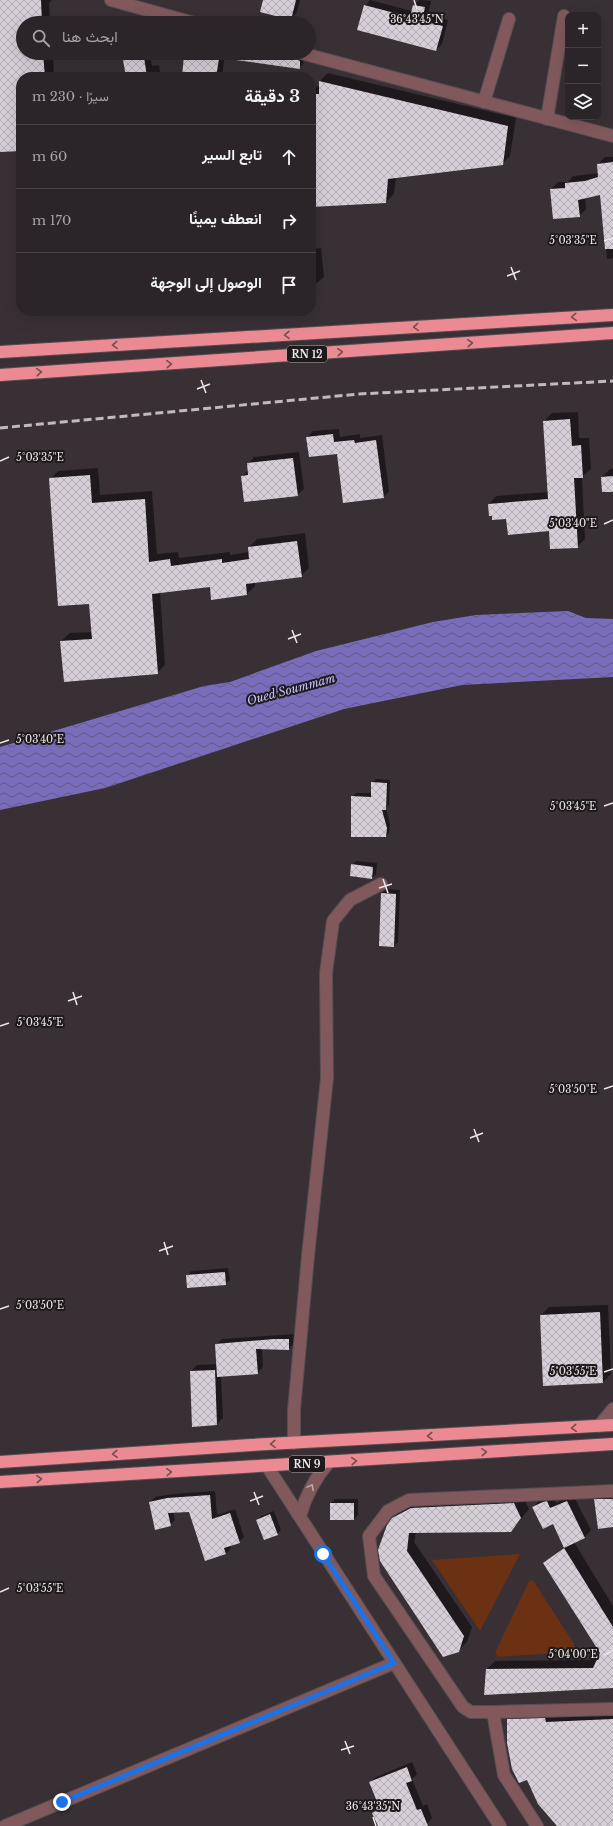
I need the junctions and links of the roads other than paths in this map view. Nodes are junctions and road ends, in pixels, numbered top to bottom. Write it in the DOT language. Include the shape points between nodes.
graph roads {
  1 [pos="111,0"];
  2 [pos="169,16"];
  3 [pos="564,16"];
  4 [pos="509,19"];
  5 [pos="316,57"];
  6 [pos="484,102"];
  7 [pos="547,119"];
  8 [pos="613,136"];
  9 [pos="613,315"];
  10 [pos="613,333"];
  11 [pos="0,352"];
  12 [pos="0,375"];
  13 [pos="381,884"];
  14 [pos="613,1409"];
  15 [pos="613,1425"];
  16 [pos="599,1426"];
  17 [pos="294,1443"];
  18 [pos="613,1444"];
  19 [pos="0,1462"];
  20 [pos="329,1462"];
  21 [pos="267,1466"];
  22 [pos="0,1482"];
  23 [pos="613,1491"];
  24 [pos="300,1516"];
  25 [pos="394,1663"];
  26 [pos="613,1709"];
  27 [pos="493,1712"];
  28 [pos="5,1826"];
  29 [pos="500,1826"];
  30 [pos="537,1826"];
  1 -- 2 [label="street"];
  3 -- 7 [label="street"];
  4 -- 6 [label="street"];
  5 -- 6 [label="street"];
  6 -- 7 [label="street"];
  7 -- 8 [label="street"];
  9 -- 11 [label="highway, RN 12, one-way"];
  12 -- 10 [label="highway, RN 12, one-way"];
  13 -- 17 [label="street" via="350,900 333,921 326,973 327,1078 294,1410"];
  14 -- 16 [label="street"];
  15 -- 16 [label="highway, RN 9"];
  16 -- 17 [label="highway, RN 9, one-way"];
  17 -- 19 [label="highway, RN 9, one-way"];
  20 -- 18 [label="highway, RN 9, one-way"];
  20 -- 21 [label="highway, RN 9"];
  24 -- 20 [label="street, one-way" via="311,1487"];
  22 -- 21 [label="highway, RN 9, one-way"];
  21 -- 24 [label="street"];
  23 -- 27 [label="street" via="409,1500 388,1511 369,1536 374,1576 463,1707 471,1712"];
  24 -- 25 [label="street"];
  25 -- 28 [label="street"];
  25 -- 29 [label="street"];
  26 -- 27 [label="street"];
  27 -- 30 [label="street" via="504,1775"];
}
